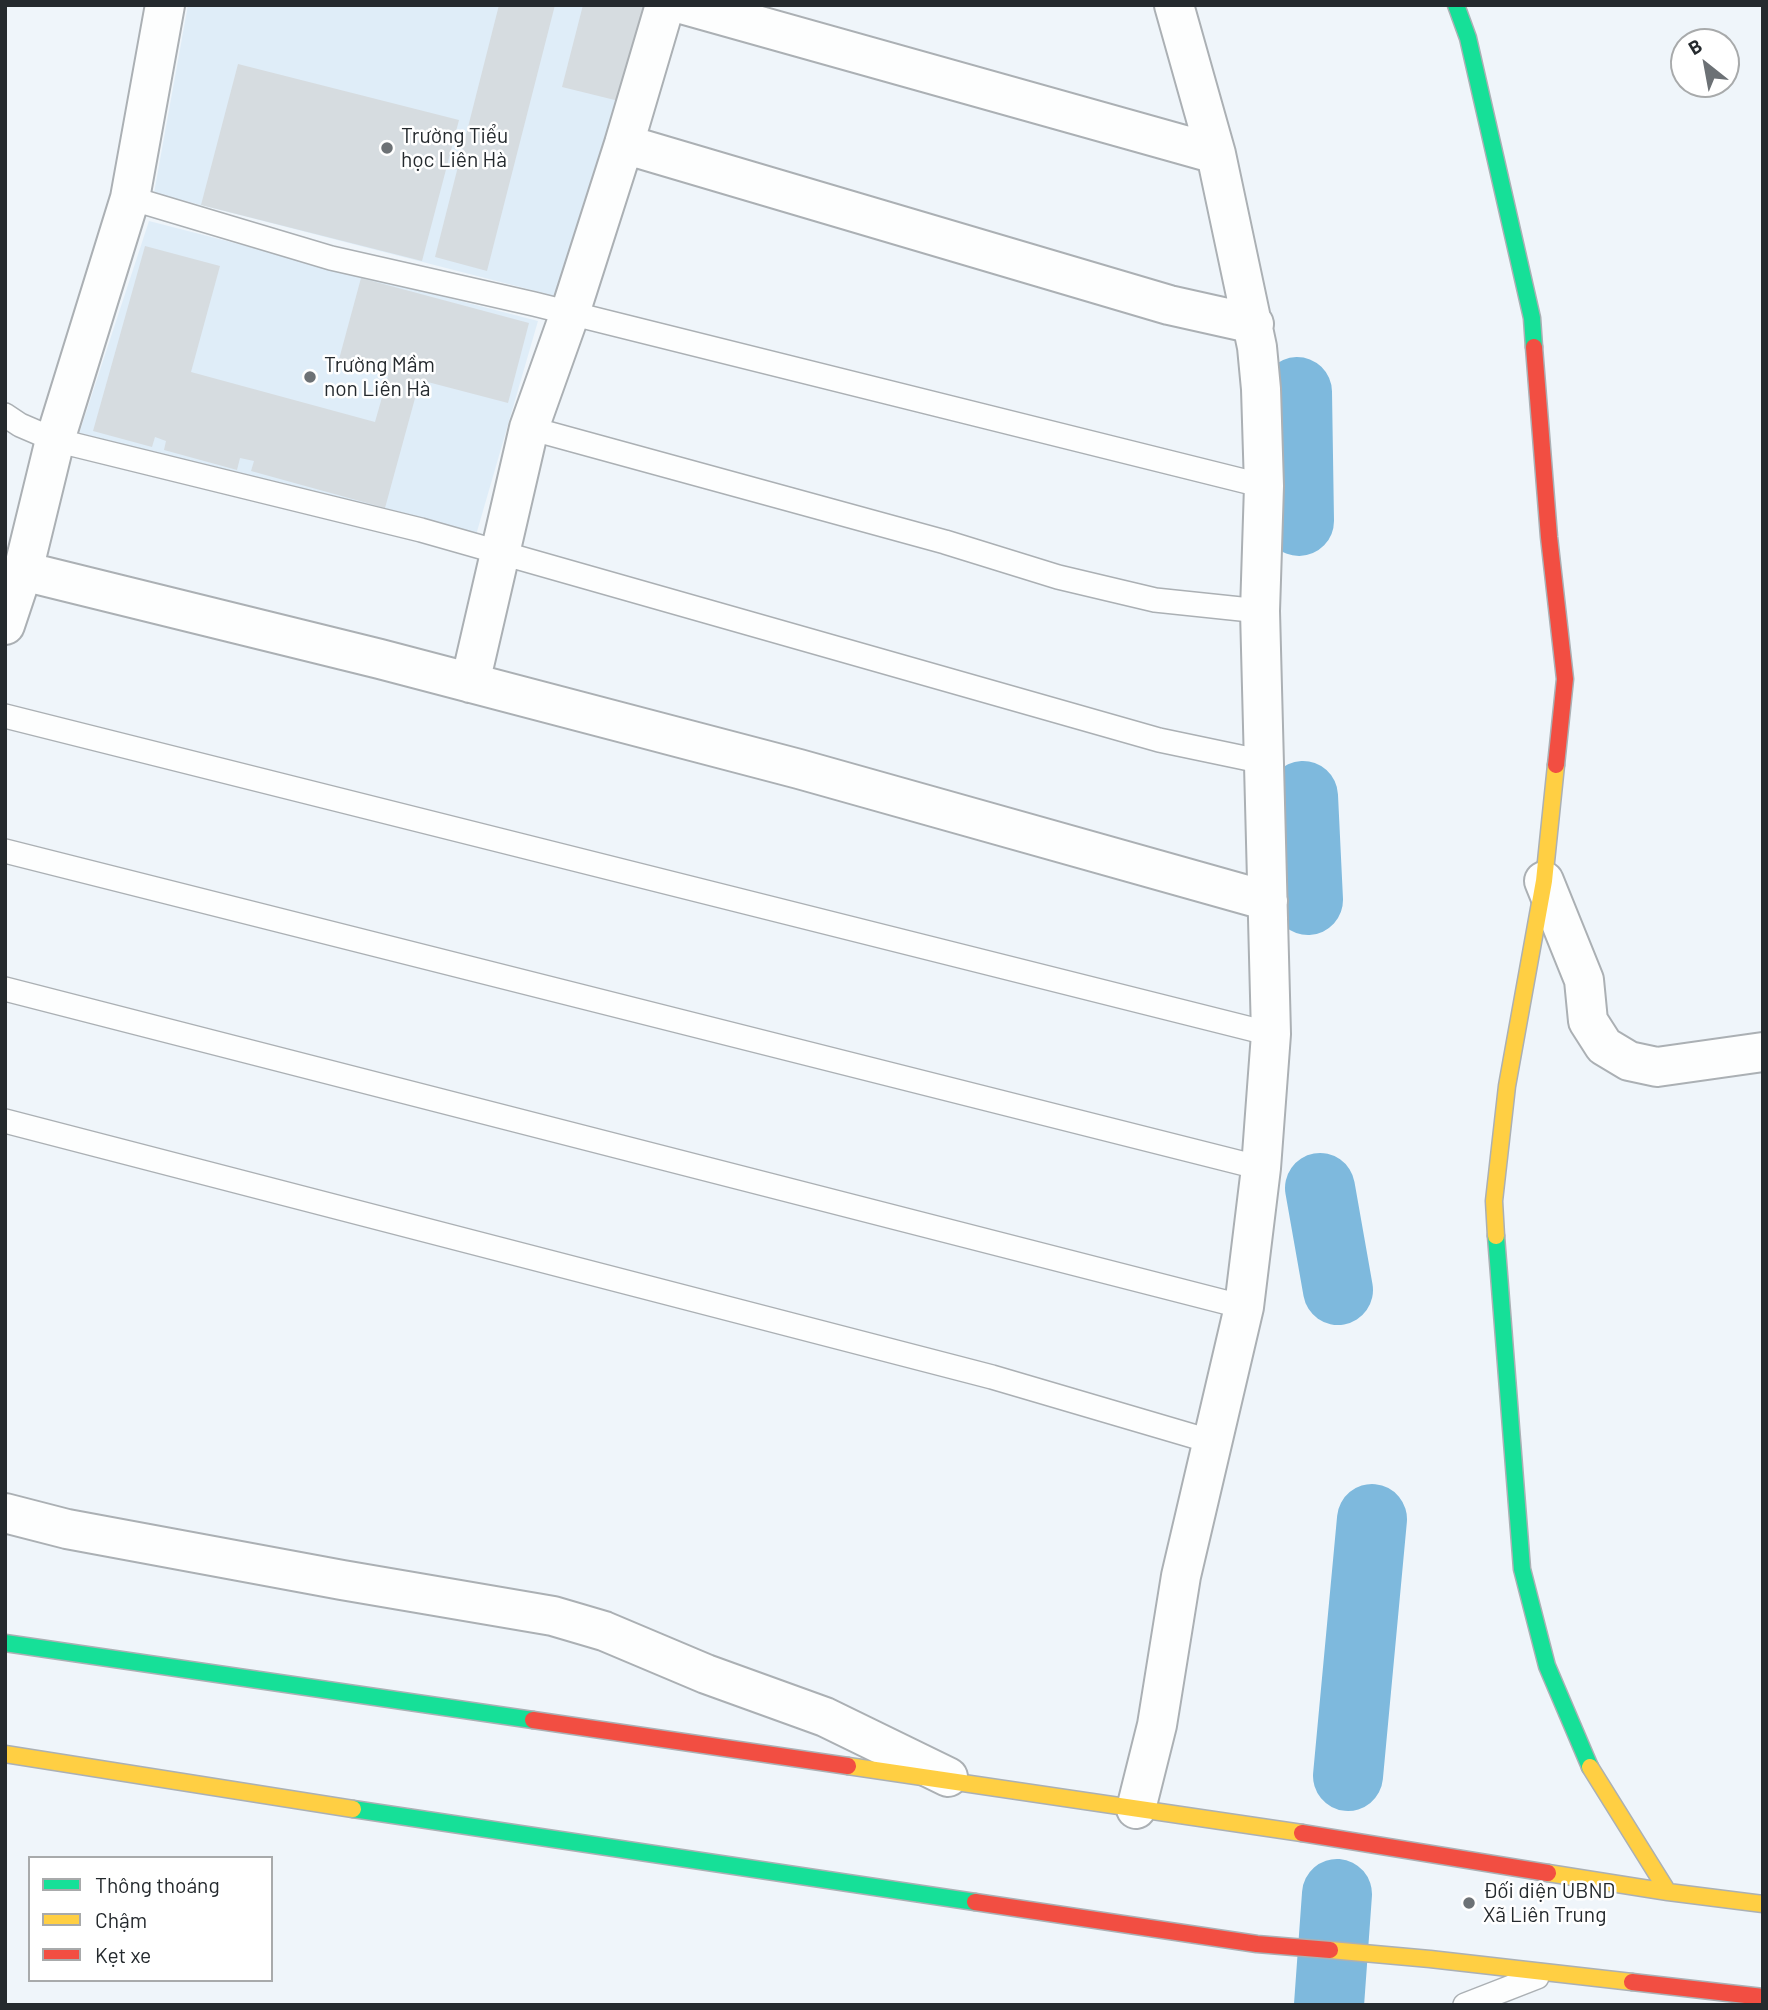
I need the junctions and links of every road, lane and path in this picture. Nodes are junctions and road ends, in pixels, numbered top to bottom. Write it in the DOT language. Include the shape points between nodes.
graph roads {
  1 [pos="165,5"];
  2 [pos="665,5"];
  3 [pos="685,5"];
  4 [pos="1174,5"];
  5 [pos="1456,5"];
  6 [pos="624,144"];
  7 [pos="1216,154"];
  8 [pos="130,198"];
  9 [pos="570,313"];
  10 [pos="1254,324"];
  11 [pos="5,415"];
  12 [pos="529,428"];
  13 [pos="55,440"];
  14 [pos="1264,486"];
  15 [pos="501,553"];
  16 [pos="23,571"];
  17 [pos="1260,611"];
  18 [pos="5,625"];
  19 [pos="470,683"];
  20 [pos="5,716"];
  21 [pos="1264,762"];
  22 [pos="5,851"];
  23 [pos="1544,881"];
  24 [pos="1268,901"];
  25 [pos="5,989"];
  26 [pos="1271,1034"];
  27 [pos="1763,1052"];
  28 [pos="5,1121"];
  29 [pos="1261,1168"];
  30 [pos="1244,1307"];
  31 [pos="1213,1442"];
  32 [pos="5,1513"];
  33 [pos="6,1643"];
  34 [pos="5,1754"];
  35 [pos="961,1783"];
  36 [pos="1136,1808"];
  37 [pos="1668,1892"];
  38 [pos="1763,1904"];
  39 [pos="1546,1973"];
  40 [pos="1763,1997"];
  41 [pos="1465,2005"];
  1 -- 8 [label="street"];
  2 -- 6 [label="street"];
  3 -- 7 [label="street"];
  4 -- 7 [label="street"];
  5 -- 23 [label="street" via="1468,38 1532,318 1565,679"];
  6 -- 9 [label="street"];
  6 -- 10 [label="street" via="1169,305"];
  7 -- 10 [label="street"];
  8 -- 9 [label="lane" via="331,258"];
  8 -- 13 [label="street"];
  9 -- 12 [label="street"];
  9 -- 14 [label="lane"];
  10 -- 14 [label="street"];
  11 -- 13 [label="lane"];
  12 -- 15 [label="street"];
  12 -- 17 [label="lane" via="1058,577 1155,600"];
  13 -- 15 [label="lane"];
  13 -- 16 [label="street"];
  14 -- 17 [label="street"];
  15 -- 19 [label="street"];
  15 -- 21 [label="lane" via="1159,740"];
  16 -- 18 [label="street"];
  16 -- 19 [label="street"];
  17 -- 21 [label="street"];
  19 -- 24 [label="street" via="799,769"];
  20 -- 26 [label="lane"];
  21 -- 24 [label="street"];
  22 -- 29 [label="lane"];
  23 -- 27 [label="street" via="1584,980 1588,1021 1604,1046 1629,1061 1657,1067"];
  23 -- 37 [label="street" via="1507,1086 1494,1202 1522,1569 1547,1666 1587,1763"];
  24 -- 26 [label="street"];
  25 -- 30 [label="lane"];
  26 -- 29 [label="street"];
  28 -- 31 [label="lane" via="992,1377"];
  29 -- 30 [label="street"];
  30 -- 31 [label="street"];
  31 -- 36 [label="street" via="1181,1576 1157,1725"];
  32 -- 35 [label="street" via="67,1529 566,1620 825,1717"];
  33 -- 35 [label="street"];
  34 -- 39 [label="street" via="1257,1944"];
  35 -- 36 [label="street"];
  36 -- 37 [label="street"];
  37 -- 38 [label="street"];
  39 -- 40 [label="street"];
  39 -- 41 [label="lane"];
}
